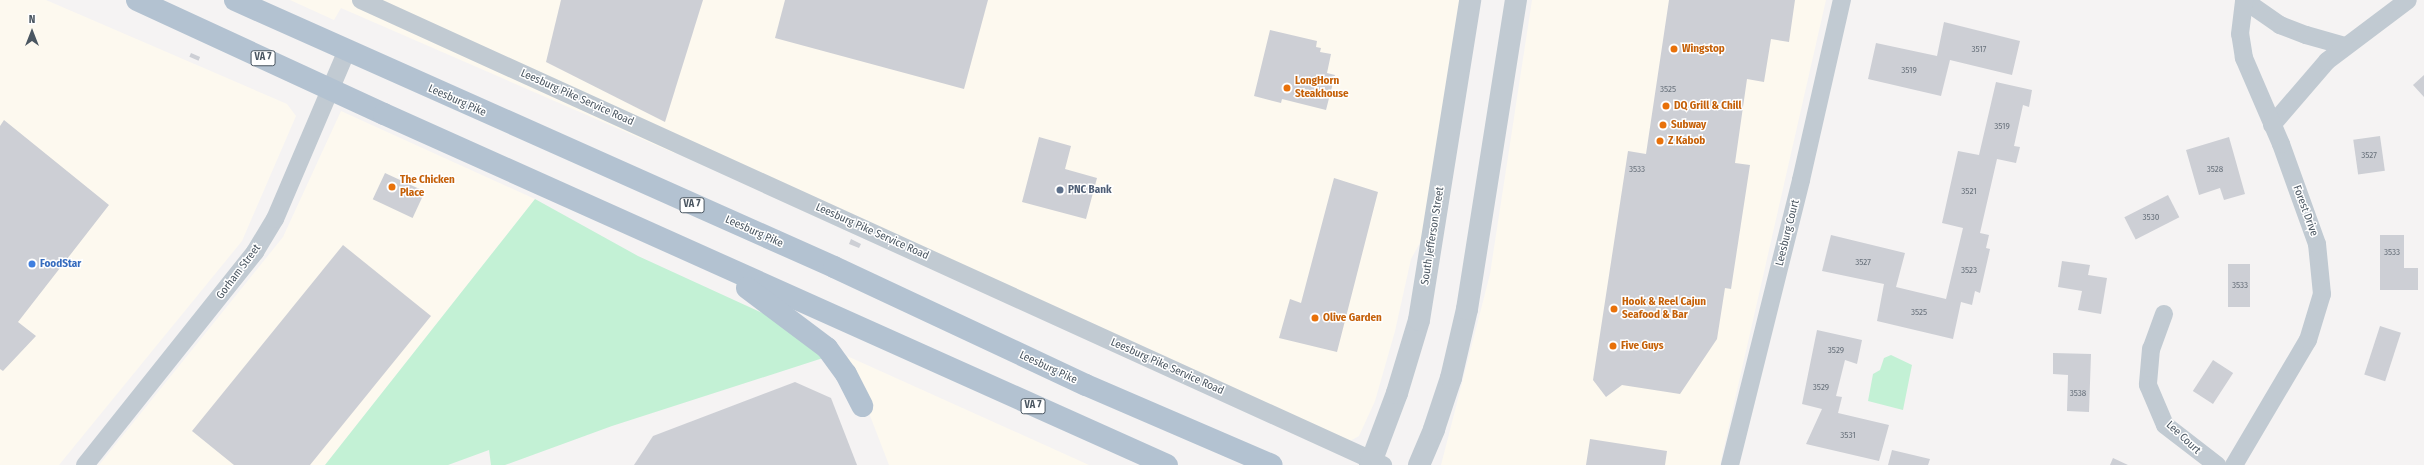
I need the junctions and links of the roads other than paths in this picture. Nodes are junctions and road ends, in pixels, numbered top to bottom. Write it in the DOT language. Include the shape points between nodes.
graph roads {
  1 [pos="137,0"];
  2 [pos="235,0"];
  3 [pos="362,0"];
  4 [pos="1470,0"];
  5 [pos="1516,0"];
  6 [pos="1842,0"];
  7 [pos="2244,0"];
  8 [pos="2408,0"];
  9 [pos="2345,46"];
  10 [pos="347,50"];
  11 [pos="330,89"];
  12 [pos="2272,125"];
  13 [pos="707,259"];
  14 [pos="2164,314"];
  15 [pos="862,406"];
  16 [pos="1375,463"];
  17 [pos="85,465"];
  18 [pos="1167,465"];
  19 [pos="1272,465"];
  20 [pos="1419,465"];
  21 [pos="1730,465"];
  22 [pos="2217,465"];
  23 [pos="2234,465"];
  1 -- 11 [label="main road, VA 7"];
  2 -- 10 [label="main road, Leesburg Pike / VA 7"];
  3 -- 16 [label="street, Leesburg Pike Service Road"];
  4 -- 16 [label="street, South Jefferson Street" via="1419,320"];
  5 -- 20 [label="street" via="1467,309 1451,378"];
  6 -- 21 [label="street, Leesburg Court" via="1801,180"];
  7 -- 9 [label="street" via="2280,25 2306,36"];
  7 -- 12 [label="street, Forest Drive" via="2240,34 2244,58"];
  8 -- 9 [label="street"];
  9 -- 12 [label="street" via="2296,94"];
  10 -- 11 [label="street, Gorham Street"];
  10 -- 19 [label="main road, Leesburg Pike / VA 7" via="834,267 1086,385"];
  11 -- 13 [label="main road, VA 7"];
  11 -- 17 [label="street, Gorham Street" via="275,219 255,252"];
  12 -- 23 [label="street, Forest Drive" via="2317,244 2322,294 2308,340"];
  13 -- 15 [label="main road" via="827,348 846,374"];
  13 -- 18 [label="main road, VA 7"];
  14 -- 22 [label="street, Lee Court" via="2151,349 2148,385 2165,425"];
}
